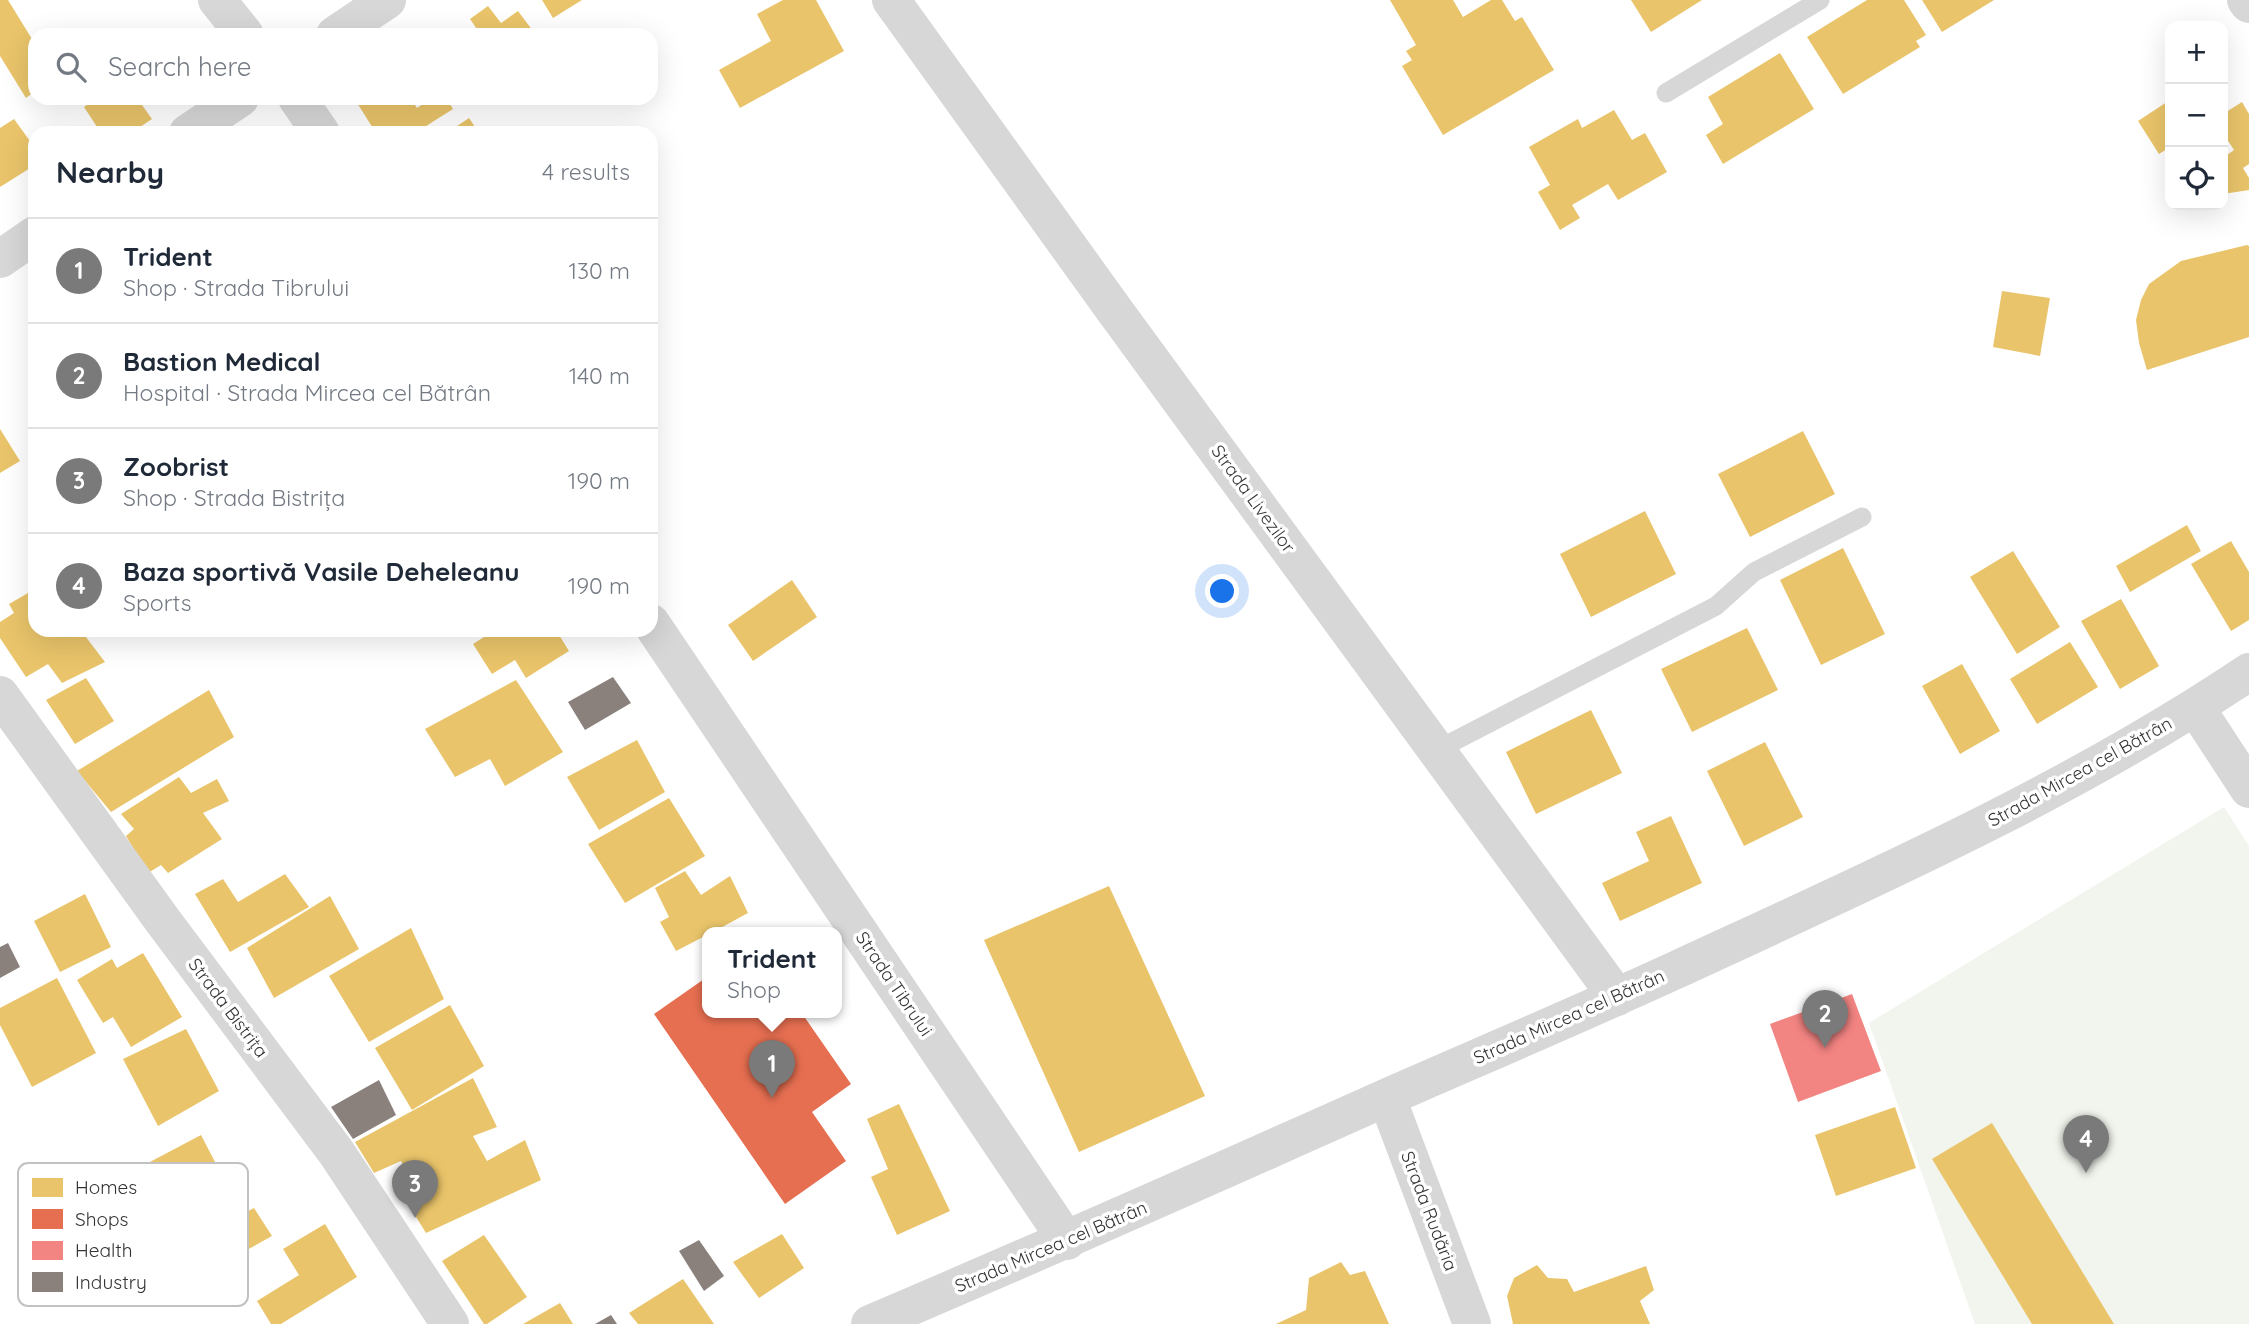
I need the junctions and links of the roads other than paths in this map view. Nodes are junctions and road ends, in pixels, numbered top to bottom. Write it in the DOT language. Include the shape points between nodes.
graph roads {
  1 [pos="216,0"];
  2 [pos="387,0"];
  3 [pos="891,0"];
  4 [pos="1821,0"];
  5 [pos="2246,0"];
  6 [pos="2249,4"];
  7 [pos="239,28"];
  8 [pos="345,28"];
  9 [pos="1666,93"];
  10 [pos="230,105"];
  11 [pos="302,105"];
  12 [pos="198,126"];
  13 [pos="316,126"];
  14 [pos="28,240"];
  15 [pos="0,259"];
  16 [pos="1862,517"];
  17 [pos="658,633"];
  18 [pos="2249,673"];
  19 [pos="0,695"];
  20 [pos="2196,708"];
  21 [pos="1437,750"];
  22 [pos="2249,789"];
  23 [pos="1616,997"];
  24 [pos="1387,1098"];
  25 [pos="1067,1241"];
  26 [pos="450,1324"];
  27 [pos="870,1324"];
  28 [pos="1472,1324"];
  1 -- 7 [label="street"];
  2 -- 8 [label="street"];
  3 -- 21 [label="street, Strada Livezilor"];
  4 -- 9 [label="lane"];
  5 -- 6 [label="street"];
  10 -- 12 [label="street"];
  11 -- 13 [label="street"];
  14 -- 15 [label="street"];
  16 -- 21 [label="lane" via="1754,572 1716,606"];
  17 -- 25 [label="street, Strada Tibrului"];
  18 -- 20 [label="street, Strada Mircea cel Bătrân"];
  19 -- 26 [label="street, Strada Bistrița" via="336,1152"];
  20 -- 22 [label="street"];
  20 -- 23 [label="street, Strada Mircea cel Bătrân" via="2053,790"];
  21 -- 23 [label="street, Strada Livezilor"];
  23 -- 24 [label="street, Strada Mircea cel Bătrân"];
  24 -- 25 [label="street, Strada Mircea cel Bătrân"];
  24 -- 28 [label="street, Strada Rudăria"];
  25 -- 27 [label="street, Strada Mircea cel Bătrân"];
}
